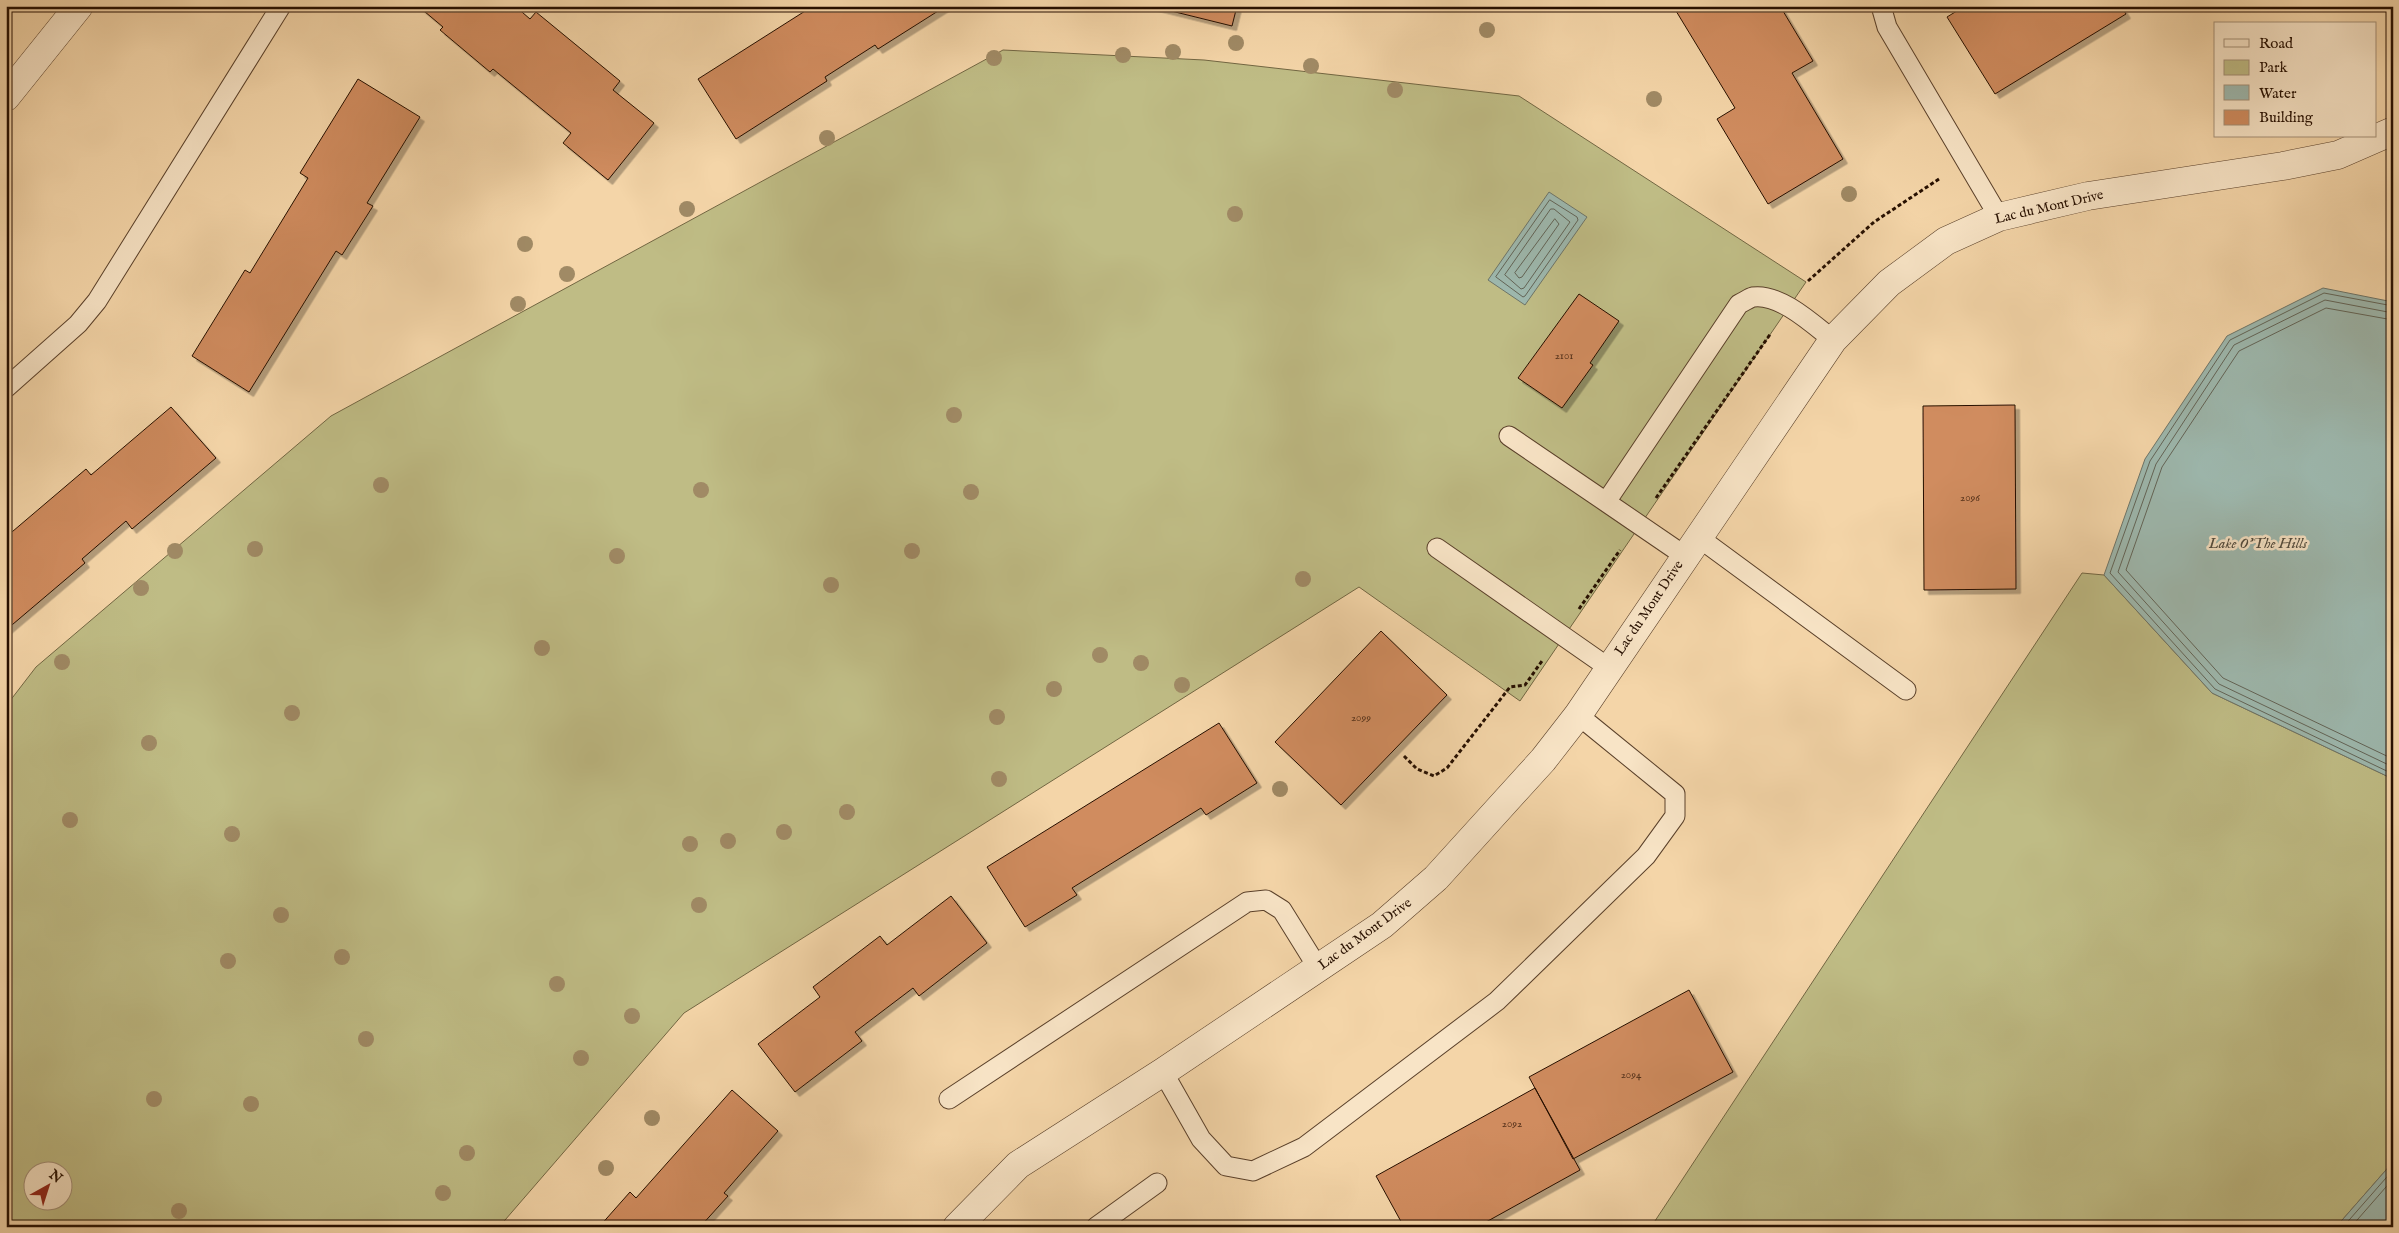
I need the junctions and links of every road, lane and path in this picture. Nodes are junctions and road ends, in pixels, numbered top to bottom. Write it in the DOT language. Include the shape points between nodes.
graph roads {
  1 [pos="79,6"];
  2 [pos="281,6"];
  3 [pos="1882,6"];
  4 [pos="6,97"];
  5 [pos="2393,131"];
  6 [pos="1966,161"];
  7 [pos="1999,217"];
  8 [pos="1790,307"];
  9 [pos="1833,340"];
  10 [pos="6,388"];
  11 [pos="1509,436"];
  12 [pos="1606,502"];
  13 [pos="1638,524"];
  14 [pos="1692,546"];
  15 [pos="1437,548"];
  16 [pos="1561,634"];
  17 [pos="1609,668"];
  18 [pos="1906,690"];
  19 [pos="1578,715"];
  20 [pos="1404,756"];
  21 [pos="1318,968"];
  22 [pos="1163,1072"];
  23 [pos="949,1099"];
  24 [pos="1157,1183"];
  25 [pos="957,1227"];
  26 [pos="1096,1227"];
  1 -- 4 [label="street"];
  2 -- 10 [label="lane" via="97,301 78,324"];
  3 -- 6 [label="lane" via="1888,27"];
  5 -- 7 [label="street, Lac du Mont Drive" via="2338,155 2088,196"];
  6 -- 7 [label="lane"];
  6 -- 8 [label="path" via="1874,222 1812,276"];
  7 -- 9 [label="street, Lac du Mont Drive" via="1946,241 1889,283"];
  8 -- 9 [label="lane"];
  8 -- 12 [label="lane" via="1766,298 1752,297 1740,304"];
  8 -- 13 [label="path"];
  9 -- 14 [label="street, Lac du Mont Drive"];
  11 -- 12 [label="lane"];
  12 -- 13 [label="lane"];
  13 -- 14 [label="lane"];
  13 -- 16 [label="path"];
  14 -- 17 [label="street, Lac du Mont Drive"];
  14 -- 18 [label="lane"];
  15 -- 16 [label="lane"];
  16 -- 17 [label="lane"];
  16 -- 20 [label="path" via="1525,685 1510,687 1447,768 1434,776 1417,769"];
  17 -- 19 [label="street, Lac du Mont Drive"];
  19 -- 21 [label="street, Lac du Mont Drive" via="1543,760 1436,878 1382,925"];
  19 -- 22 [label="lane" via="1675,794 1675,816 1646,856 1497,1000 1304,1147 1253,1171 1226,1166 1201,1138"];
  21 -- 22 [label="street, Lac du Mont Drive"];
  21 -- 23 [label="lane" via="1282,910 1266,900 1247,902"];
  22 -- 25 [label="street, Lac du Mont Drive" via="1018,1165"];
  24 -- 26 [label="lane"];
}
